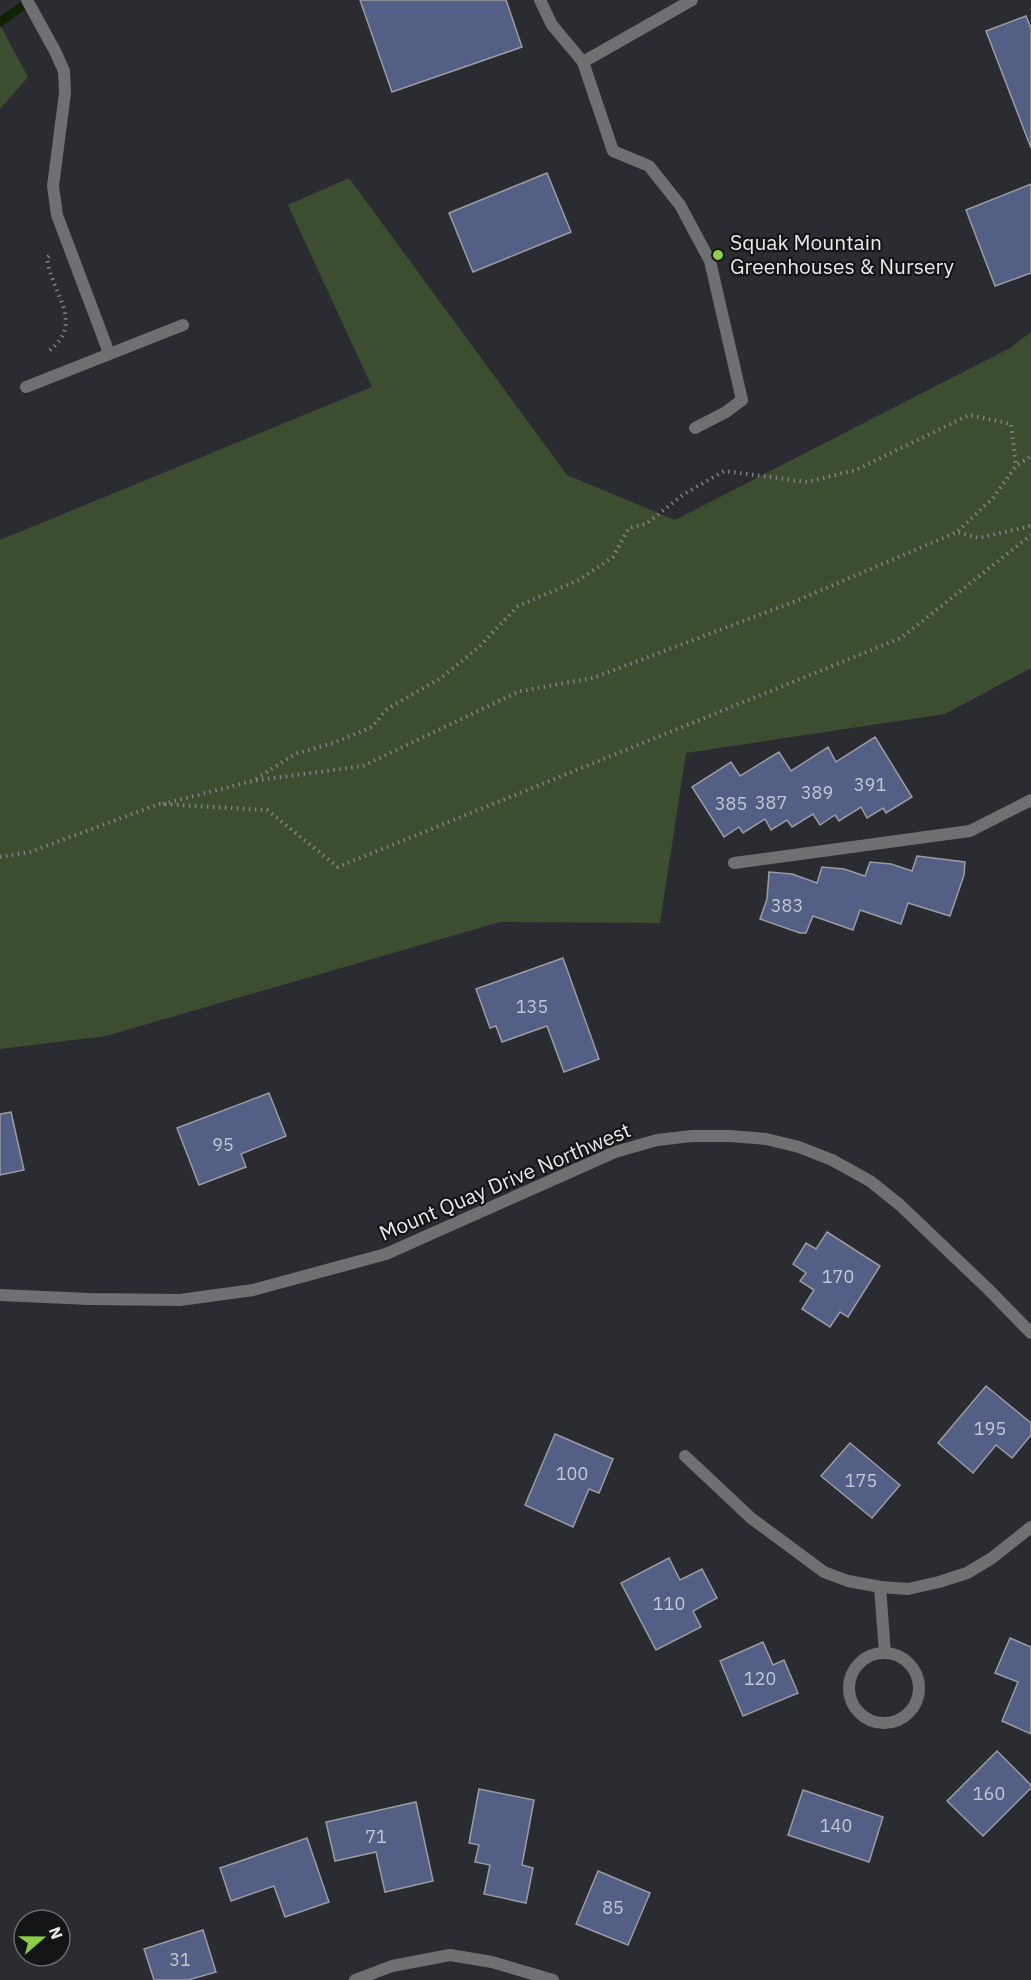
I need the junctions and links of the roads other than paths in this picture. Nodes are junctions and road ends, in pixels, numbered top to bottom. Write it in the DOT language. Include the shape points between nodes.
graph roads {
  1 [pos="27,0"];
  2 [pos="540,0"];
  3 [pos="692,0"];
  4 [pos="583,62"];
  5 [pos="183,325"];
  6 [pos="109,353"];
  7 [pos="26,387"];
  8 [pos="695,428"];
  9 [pos="1031,800"];
  10 [pos="734,863"];
  11 [pos="0,1295"];
  12 [pos="1031,1333"];
  13 [pos="685,1456"];
  14 [pos="1031,1527"];
  15 [pos="880,1587"];
  16 [pos="885,1653"];
  17 [pos="355,1980"];
  18 [pos="553,1980"];
  1 -- 6 [label="street" via="64,71 65,93 53,186 57,215"];
  2 -- 4 [label="street" via="552,25"];
  3 -- 4 [label="street"];
  4 -- 8 [label="street" via="613,151 649,166 680,205 710,261 742,400"];
  5 -- 6 [label="street"];
  6 -- 7 [label="street"];
  9 -- 10 [label="street" via="970,831"];
  11 -- 12 [label="street, Mount Quay Drive Northwest" via="180,1300 253,1290 386,1254 615,1152 657,1140 730,1136 799,1147 870,1181 909,1213"];
  13 -- 15 [label="street" via="751,1518 824,1572"];
  14 -- 15 [label="street" via="966,1573 908,1589"];
  15 -- 16 [label="street"];
  16 -- 16 [label="street" via="874,1654 855,1667 849,1688 855,1709 864,1718 885,1724 907,1715 919,1694 915,1671 907,1662"];
  17 -- 18 [label="street" via="392,1966 450,1955 492,1962"];
}
